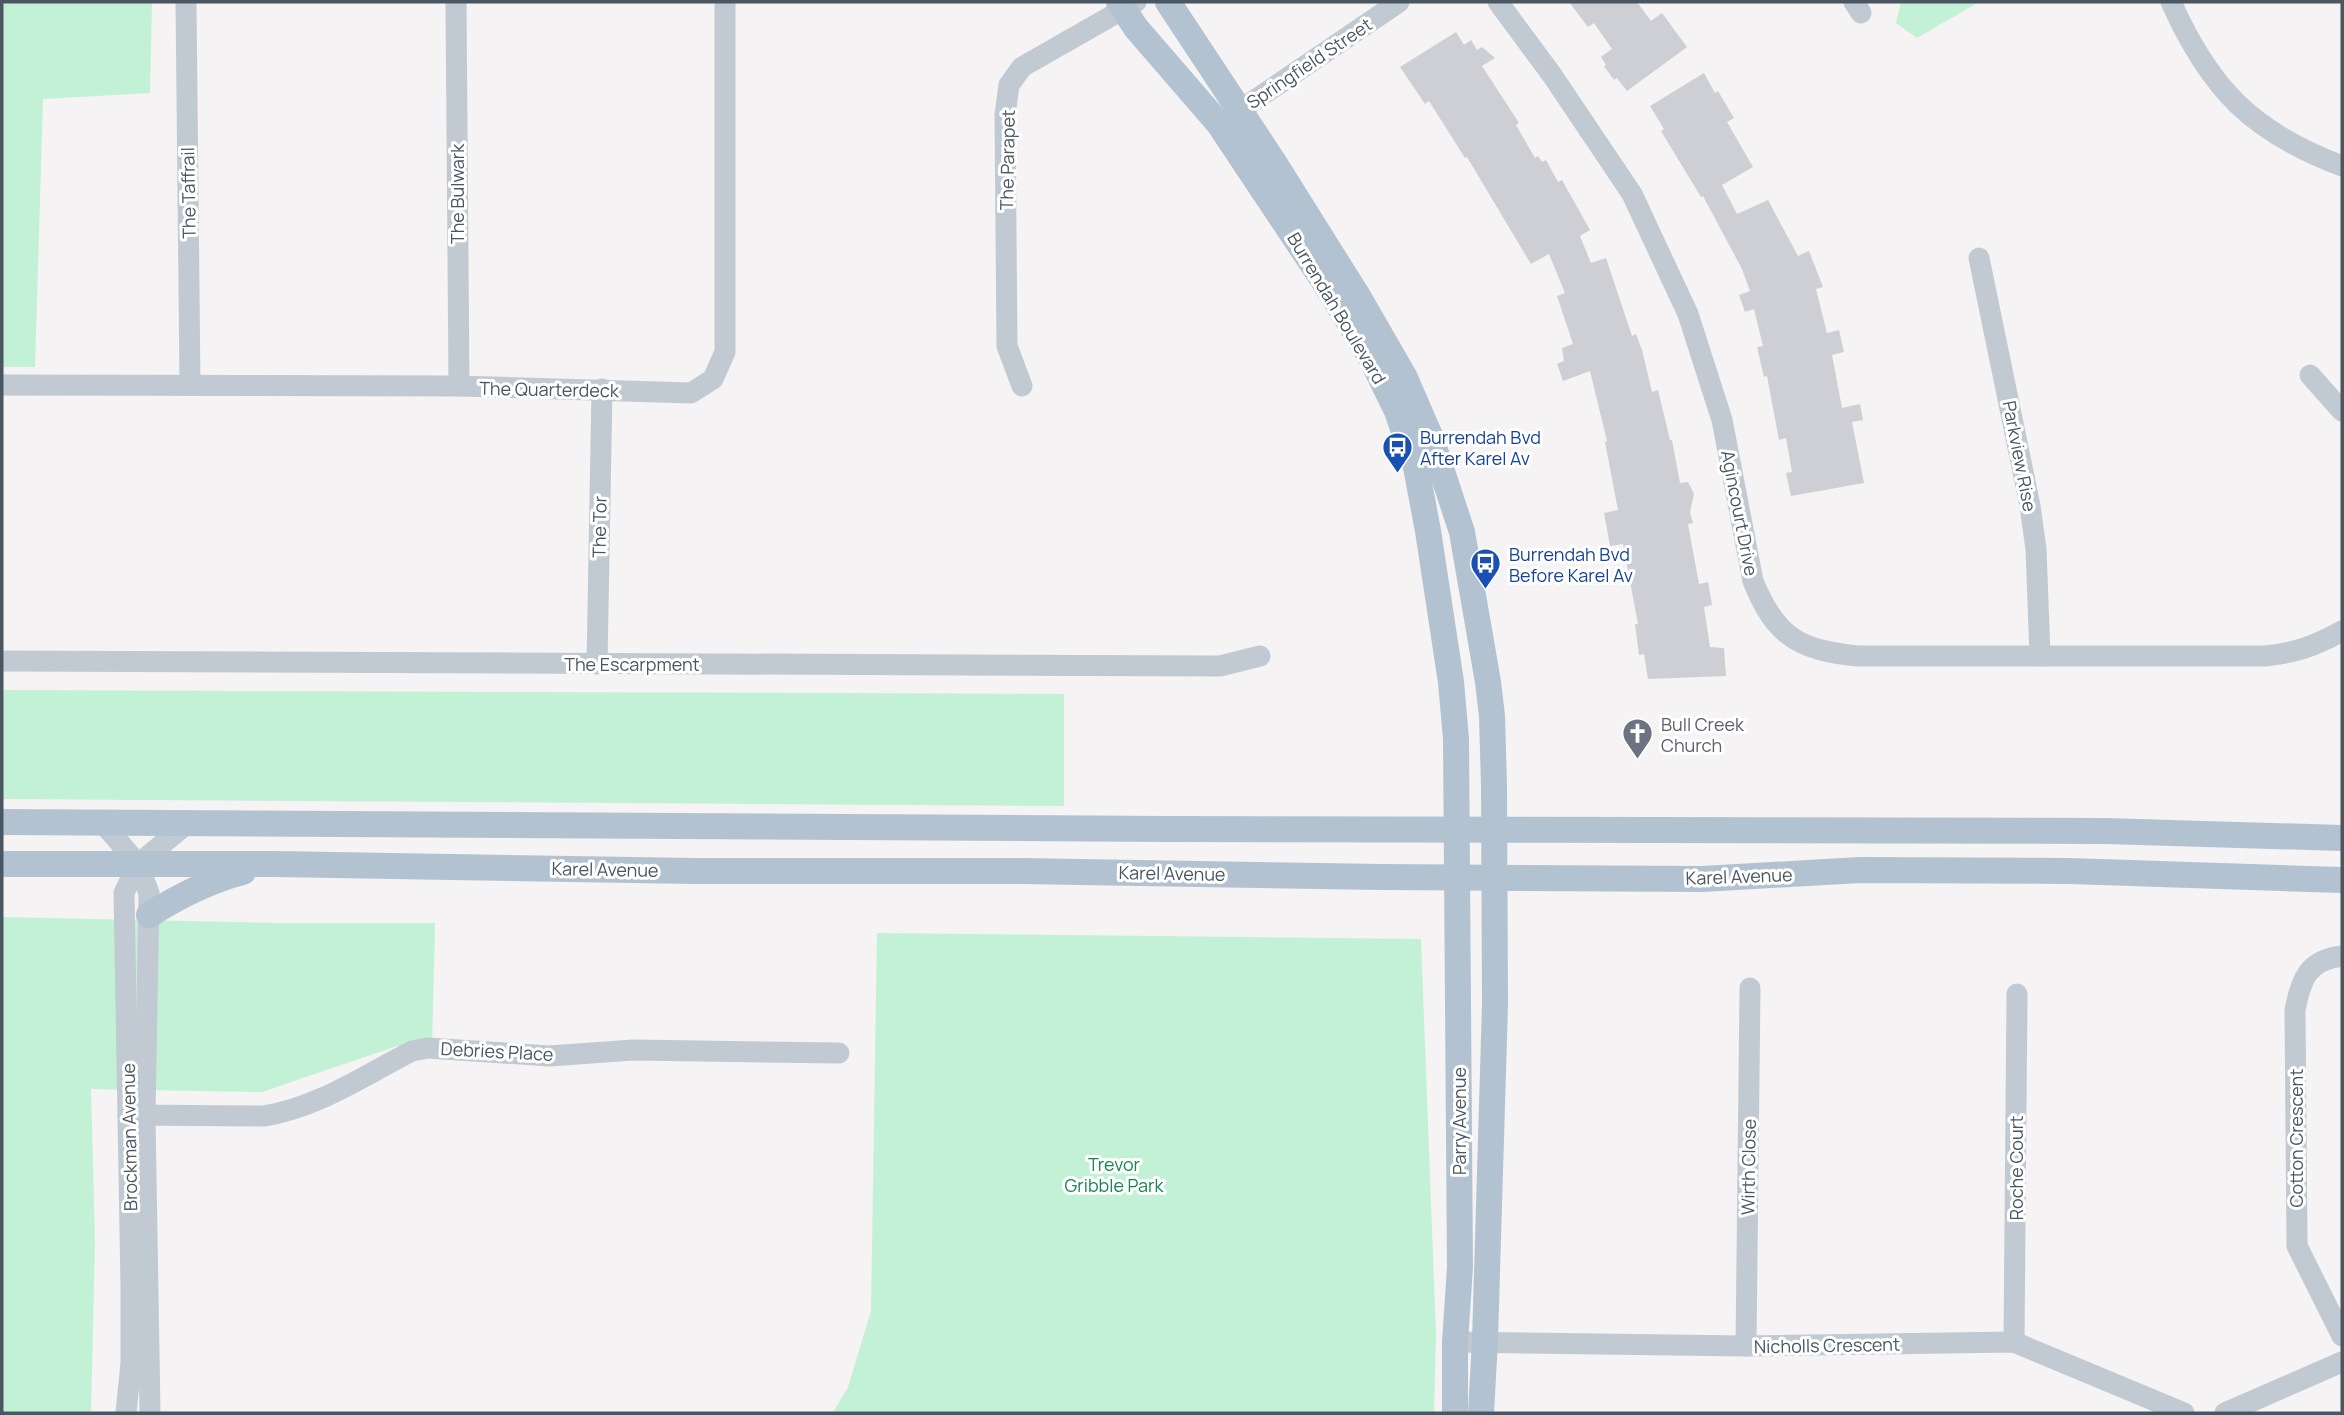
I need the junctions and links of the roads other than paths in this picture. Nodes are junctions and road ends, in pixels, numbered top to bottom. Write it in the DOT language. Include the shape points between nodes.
graph roads {
  1 [pos="186,2"];
  2 [pos="456,2"];
  3 [pos="725,2"];
  4 [pos="1168,2"];
  5 [pos="1399,2"];
  6 [pos="1498,2"];
  7 [pos="2171,2"];
  8 [pos="1127,4"];
  9 [pos="1230,117"];
  10 [pos="2342,166"];
  11 [pos="1979,258"];
  12 [pos="2310,375"];
  13 [pos="2,385"];
  14 [pos="190,385"];
  15 [pos="459,386"];
  16 [pos="1022,386"];
  17 [pos="601,389"];
  18 [pos="2342,411"];
  19 [pos="2342,631"];
  20 [pos="1260,656"];
  21 [pos="2040,656"];
  22 [pos="2,661"];
  23 [pos="597,664"];
  24 [pos="101,821"];
  25 [pos="2,822"];
  26 [pos="188,823"];
  27 [pos="1458,830"];
  28 [pos="1494,830"];
  29 [pos="2342,838"];
  30 [pos="2,864"];
  31 [pos="138,864"];
  32 [pos="275,864"];
  33 [pos="1458,877"];
  34 [pos="1494,877"];
  35 [pos="2342,880"];
  36 [pos="149,915"];
  37 [pos="2342,956"];
  38 [pos="1750,988"];
  39 [pos="2017,994"];
  40 [pos="839,1053"];
  41 [pos="137,1115"];
  42 [pos="2342,1336"];
  43 [pos="1485,1340"];
  44 [pos="1455,1342"];
  45 [pos="2014,1342"];
  46 [pos="1746,1346"];
  47 [pos="2342,1362"];
  48 [pos="126,1413"];
  49 [pos="150,1413"];
  50 [pos="1455,1413"];
  51 [pos="1481,1413"];
  52 [pos="2184,1413"];
  53 [pos="2225,1413"];
  1 -- 14 [label="street, The Taffrail"];
  2 -- 15 [label="street, The Bulwark"];
  3 -- 17 [label="street, The Quarterdeck" via="725,352 713,379 691,393"];
  4 -- 9 [label="main road, Burrendah Boulevard"];
  5 -- 9 [label="street, Springfield Street"];
  6 -- 21 [label="street, Agincourt Drive" via="1632,194 1688,314 1722,420 1752,581 1779,627 1801,644 1822,652 1858,656"];
  7 -- 10 [label="street" via="2225,93 2275,135"];
  8 -- 9 [label="main road, Burrendah Boulevard" via="1136,28"];
  8 -- 16 [label="street, The Parapet" via="1022,67 1009,85 1005,115 1007,346"];
  9 -- 27 [label="main road, Burrendah Boulevard" via="1371,358 1397,411 1416,467 1451,682"];
  9 -- 28 [label="main road, Burrendah Boulevard" via="1372,320 1404,376 1431,439 1462,532 1478,621 1492,716"];
  11 -- 21 [label="street, Parkview Rise" via="2030,506"];
  12 -- 18 [label="street"];
  13 -- 14 [label="street, The Quarterdeck"];
  14 -- 15 [label="street, The Quarterdeck"];
  15 -- 17 [label="street, The Quarterdeck"];
  17 -- 23 [label="street, The Tor"];
  19 -- 21 [label="street, Agincourt Drive" via="2294,653 2265,656"];
  20 -- 23 [label="street, The Escarpment" via="1220,666"];
  22 -- 23 [label="street, The Escarpment"];
  24 -- 25 [label="main road"];
  24 -- 26 [label="main road"];
  24 -- 31 [label="street, Brockman Avenue"];
  26 -- 27 [label="main road"];
  26 -- 31 [label="street, Brockman Avenue"];
  27 -- 28 [label="main road"];
  27 -- 33 [label="main road, Parry Avenue"];
  28 -- 29 [label="main road" via="2105,831"];
  28 -- 34 [label="main road, Parry Avenue"];
  30 -- 31 [label="main road, Karel Avenue"];
  31 -- 32 [label="main road, Karel Avenue"];
  31 -- 36 [label="street, Brockman Avenue" via="149,893"];
  31 -- 41 [label="street, Brockman Avenue" via="124,893"];
  32 -- 33 [label="main road, Karel Avenue"];
  32 -- 36 [label="main road" via="215,880"];
  33 -- 34 [label="main road, Karel Avenue"];
  33 -- 44 [label="main road, Parry Avenue" via="1460,1267"];
  34 -- 35 [label="main road, Karel Avenue" via="1702,879 1873,870"];
  34 -- 43 [label="main road, Parry Avenue"];
  36 -- 41 [label="street, Brockman Avenue"];
  37 -- 42 [label="street, Cotton Crescent" via="2312,966 2299,988 2295,1010 2297,1246"];
  38 -- 46 [label="street, Wirth Close"];
  39 -- 45 [label="street, Roche Court"];
  40 -- 41 [label="street, Debries Place" via="633,1051 550,1056 428,1048 412,1051 284,1113"];
  41 -- 48 [label="street, Brockman Avenue"];
  41 -- 49 [label="street, Brockman Avenue"];
  43 -- 44 [label="street, Nicholls Crescent"];
  43 -- 46 [label="street, Nicholls Crescent"];
  43 -- 51 [label="main road, Parry Avenue"];
  44 -- 50 [label="main road, Parry Avenue"];
  45 -- 46 [label="street, Nicholls Crescent"];
  45 -- 52 [label="street, Nicholls Crescent"];
  47 -- 53 [label="street"];
}
